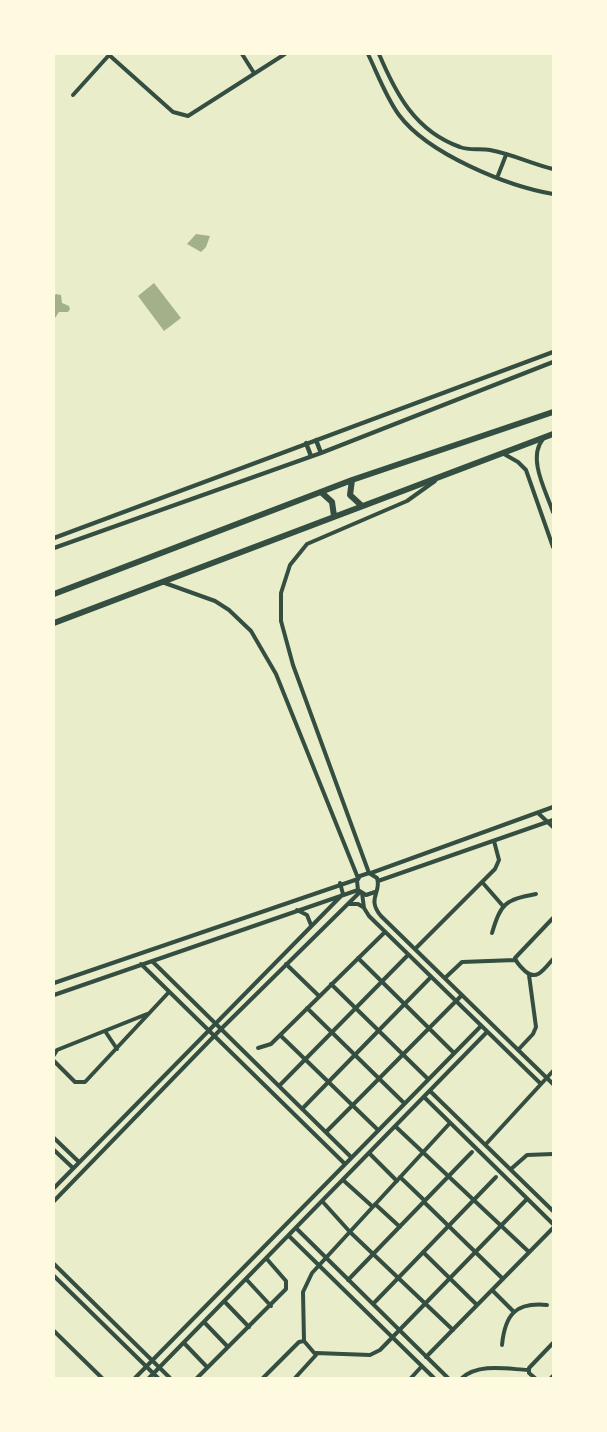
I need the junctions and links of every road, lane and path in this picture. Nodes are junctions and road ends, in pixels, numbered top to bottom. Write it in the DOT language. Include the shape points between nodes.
graph roads {
  1 [pos="110,54"];
  2 [pos="242,54"];
  3 [pos="285,54"];
  4 [pos="368,54"];
  5 [pos="379,54"];
  6 [pos="254,74"];
  7 [pos="73,95"];
  8 [pos="506,155"];
  9 [pos="553,169"];
  10 [pos="497,178"];
  11 [pos="553,194"];
  12 [pos="553,352"];
  13 [pos="553,362"];
  14 [pos="553,412"];
  15 [pos="553,434"];
  16 [pos="544,437"];
  17 [pos="316,440"];
  18 [pos="306,443"];
  19 [pos="502,452"];
  20 [pos="321,453"];
  21 [pos="311,456"];
  22 [pos="439,476"];
  23 [pos="352,480"];
  24 [pos="321,492"];
  25 [pos="362,506"];
  26 [pos="553,512"];
  27 [pos="117,514"];
  28 [pos="334,516"];
  29 [pos="102,520"];
  30 [pos="121,525"];
  31 [pos="106,530"];
  32 [pos="551,536"];
  33 [pos="54,538"];
  34 [pos="553,546"];
  35 [pos="54,548"];
  36 [pos="162,582"];
  37 [pos="54,589"];
  38 [pos="62,590"];
  39 [pos="54,594"];
  40 [pos="54,623"];
  41 [pos="553,807"];
  42 [pos="538,813"];
  43 [pos="553,820"];
  44 [pos="548,822"];
  45 [pos="553,827"];
  46 [pos="494,841"];
  47 [pos="370,873"];
  48 [pos="358,878"];
  49 [pos="378,881"];
  50 [pos="482,882"];
  51 [pos="340,883"];
  52 [pos="360,892"];
  53 [pos="375,892"];
  54 [pos="343,894"];
  55 [pos="536,894"];
  56 [pos="347,906"];
  57 [pos="503,906"];
  58 [pos="364,908"];
  59 [pos="298,910"];
  60 [pos="377,911"];
  61 [pos="369,916"];
  62 [pos="553,918"];
  63 [pos="229,922"];
  64 [pos="311,926"];
  65 [pos="385,932"];
  66 [pos="232,933"];
  67 [pos="492,933"];
  68 [pos="415,949"];
  69 [pos="408,955"];
  70 [pos="358,958"];
  71 [pos="553,959"];
  72 [pos="515,960"];
  73 [pos="152,961"];
  74 [pos="141,964"];
  75 [pos="286,964"];
  76 [pos="262,975"];
  77 [pos="529,975"];
  78 [pos="431,977"];
  79 [pos="444,978"];
  80 [pos="66,979"];
  81 [pos="269,981"];
  82 [pos="382,982"];
  83 [pos="54,984"];
  84 [pos="331,984"];
  85 [pos="70,990"];
  86 [pos="169,992"];
  87 [pos="54,995"];
  88 [pos="462,995"];
  89 [pos="319,996"];
  90 [pos="456,1001"];
  91 [pos="405,1004"];
  92 [pos="307,1008"];
  93 [pos="356,1008"];
  94 [pos="149,1013"];
  95 [pos="215,1023"];
  96 [pos="481,1026"];
  97 [pos="429,1028"];
  98 [pos="221,1029"];
  99 [pos="208,1030"];
  100 [pos="104,1031"];
  101 [pos="379,1031"];
  102 [pos="332,1032"];
  103 [pos="487,1032"];
  104 [pos="280,1034"];
  105 [pos="214,1036"];
  106 [pos="258,1048"];
  107 [pos="117,1049"];
  108 [pos="518,1050"];
  109 [pos="454,1053"];
  110 [pos="403,1054"];
  111 [pos="54,1055"];
  112 [pos="355,1055"];
  113 [pos="306,1059"];
  114 [pos="54,1061"];
  115 [pos="553,1071"];
  116 [pos="379,1078"];
  117 [pos="547,1078"];
  118 [pos="428,1079"];
  119 [pos="329,1082"];
  120 [pos="541,1084"];
  121 [pos="553,1084"];
  122 [pos="279,1086"];
  123 [pos="430,1090"];
  124 [pos="284,1091"];
  125 [pos="277,1098"];
  126 [pos="424,1098"];
  127 [pos="136,1103"];
  128 [pos="404,1103"];
  129 [pos="353,1105"];
  130 [pos="143,1109"];
  131 [pos="302,1109"];
  132 [pos="450,1123"];
  133 [pos="395,1126"];
  134 [pos="378,1130"];
  135 [pos="326,1132"];
  136 [pos="54,1138"];
  137 [pos="486,1144"];
  138 [pos="54,1150"];
  139 [pos="423,1152"];
  140 [pos="472,1152"];
  141 [pos="369,1153"];
  142 [pos="553,1154"];
  143 [pos="351,1157"];
  144 [pos="79,1162"];
  145 [pos="345,1164"];
  146 [pos="73,1168"];
  147 [pos="511,1169"];
  148 [pos="449,1176"];
  149 [pos="400,1177"];
  150 [pos="496,1177"];
  151 [pos="520,1178"];
  152 [pos="343,1180"];
  153 [pos="397,1180"];
  154 [pos="513,1185"];
  155 [pos="54,1188"];
  156 [pos="527,1199"];
  157 [pos="474,1200"];
  158 [pos="54,1201"];
  159 [pos="322,1201"];
  160 [pos="425,1201"];
  161 [pos="307,1202"];
  162 [pos="374,1205"];
  163 [pos="315,1209"];
  164 [pos="553,1210"];
  165 [pos="501,1225"];
  166 [pos="449,1226"];
  167 [pos="553,1226"];
  168 [pos="400,1227"];
  169 [pos="296,1228"];
  170 [pos="350,1232"];
  171 [pos="289,1236"];
  172 [pos="423,1252"];
  173 [pos="475,1252"];
  174 [pos="529,1252"];
  175 [pos="373,1254"];
  176 [pos="326,1257"];
  177 [pos="266,1258"];
  178 [pos="54,1264"];
  179 [pos="319,1265"];
  180 [pos="54,1276"];
  181 [pos="398,1278"];
  182 [pos="450,1278"];
  183 [pos="246,1279"];
  184 [pos="503,1279"];
  185 [pos="348,1280"];
  186 [pos="228,1284"];
  187 [pos="235,1290"];
  188 [pos="492,1290"];
  189 [pos="224,1301"];
  190 [pos="425,1303"];
  191 [pos="373,1304"];
  192 [pos="547,1304"];
  193 [pos="477,1305"];
  194 [pos="270,1306"];
  195 [pos="514,1312"];
  196 [pos="382,1313"];
  197 [pos="375,1320"];
  198 [pos="204,1322"];
  199 [pos="248,1327"];
  200 [pos="399,1330"];
  201 [pos="453,1330"];
  202 [pos="54,1331"];
  203 [pos="392,1337"];
  204 [pos="304,1341"];
  205 [pos="184,1343"];
  206 [pos="553,1344"];
  207 [pos="502,1345"];
  208 [pos="228,1347"];
  209 [pos="316,1354"];
  210 [pos="426,1357"];
  211 [pos="152,1361"];
  212 [pos="422,1366"];
  213 [pos="146,1367"];
  214 [pos="207,1367"];
  215 [pos="160,1368"];
  216 [pos="528,1370"];
  217 [pos="153,1374"];
  218 [pos="102,1378"];
  219 [pos="135,1378"];
  220 [pos="149,1378"];
  221 [pos="158,1378"];
  222 [pos="170,1378"];
  223 [pos="197,1378"];
  224 [pos="263,1378"];
  225 [pos="295,1378"];
  226 [pos="410,1378"];
  227 [pos="434,1378"];
  228 [pos="448,1378"];
  229 [pos="462,1378"];
  230 [pos="534,1378"];
  1 -- 6 [label="street" via="173,112 188,116"];
  1 -- 7 [label="street"];
  2 -- 6 [label="street"];
  3 -- 6 [label="street"];
  4 -- 10 [label="street" via="388,98 412,128 446,153"];
  5 -- 8 [label="street" via="396,93 419,121 461,148"];
  8 -- 9 [label="street"];
  8 -- 10 [label="street"];
  10 -- 11 [label="street"];
  12 -- 17 [label="street"];
  13 -- 20 [label="street"];
  14 -- 23 [label="highway"];
  15 -- 16 [label="highway"];
  16 -- 19 [label="highway"];
  16 -- 26 [label="street" via="537,449 536,460"];
  17 -- 18 [label="street"];
  17 -- 20 [label="street"];
  18 -- 21 [label="street"];
  18 -- 27 [label="street"];
  19 -- 22 [label="highway"];
  19 -- 32 [label="street" via="526,470"];
  20 -- 21 [label="street"];
  21 -- 30 [label="street"];
  22 -- 25 [label="highway"];
  22 -- 47 [label="street" via="418,495 307,544 290,565 281,593 281,622 293,666"];
  23 -- 24 [label="highway"];
  23 -- 25 [label="highway" via="350,495"];
  24 -- 28 [label="highway" via="332,502"];
  24 -- 38 [label="highway"];
  25 -- 28 [label="highway"];
  27 -- 29 [label="street"];
  27 -- 30 [label="street"];
  28 -- 36 [label="highway"];
  29 -- 31 [label="street"];
  29 -- 33 [label="street"];
  30 -- 31 [label="street"];
  31 -- 35 [label="street"];
  32 -- 34 [label="street"];
  36 -- 40 [label="highway"];
  36 -- 48 [label="street" via="215,601 230,610 251,631 276,674"];
  37 -- 38 [label="street"];
  38 -- 39 [label="highway"];
  41 -- 42 [label="street"];
  42 -- 44 [label="street"];
  42 -- 47 [label="street"];
  43 -- 44 [label="street"];
  44 -- 45 [label="street"];
  44 -- 46 [label="street"];
  46 -- 49 [label="street"];
  46 -- 50 [label="street" via="497,865"];
  47 -- 48 [label="street"];
  47 -- 49 [label="street"];
  48 -- 51 [label="street"];
  48 -- 52 [label="street"];
  49 -- 53 [label="street"];
  50 -- 57 [label="street"];
  50 -- 68 [label="street"];
  51 -- 54 [label="street"];
  51 -- 63 [label="street"];
  52 -- 53 [label="street" via="366,895"];
  52 -- 54 [label="street"];
  52 -- 56 [label="street"];
  52 -- 58 [label="street"];
  53 -- 60 [label="street" via="373,898"];
  54 -- 59 [label="street"];
  54 -- 64 [label="street"];
  55 -- 57 [label="street" via="518,897"];
  56 -- 58 [label="street" via="354,903"];
  56 -- 75 [label="street"];
  57 -- 67 [label="street"];
  58 -- 61 [label="street"];
  59 -- 64 [label="street" via="307,915"];
  59 -- 66 [label="street"];
  60 -- 61 [label="street"];
  60 -- 68 [label="street"];
  61 -- 65 [label="street"];
  62 -- 72 [label="street"];
  63 -- 66 [label="street"];
  63 -- 80 [label="street"];
  64 -- 76 [label="street"];
  65 -- 69 [label="street"];
  65 -- 70 [label="street"];
  66 -- 73 [label="street"];
  68 -- 79 [label="street"];
  69 -- 78 [label="street"];
  69 -- 82 [label="street"];
  70 -- 82 [label="street"];
  70 -- 84 [label="street"];
  71 -- 77 [label="street" via="538,975"];
  72 -- 77 [label="street"];
  72 -- 79 [label="street" via="462,962"];
  73 -- 74 [label="street"];
  73 -- 95 [label="street"];
  74 -- 85 [label="street"];
  74 -- 86 [label="street"];
  75 -- 81 [label="street"];
  75 -- 89 [label="street"];
  76 -- 81 [label="street"];
  76 -- 95 [label="street"];
  77 -- 108 [label="street" via="536,1028"];
  78 -- 90 [label="street"];
  78 -- 91 [label="street"];
  79 -- 88 [label="street"];
  80 -- 83 [label="street"];
  80 -- 85 [label="street"];
  81 -- 98 [label="street"];
  82 -- 91 [label="street"];
  82 -- 93 [label="street"];
  84 -- 89 [label="street"];
  84 -- 93 [label="street"];
  85 -- 87 [label="street"];
  86 -- 94 [label="street"];
  86 -- 99 [label="street"];
  88 -- 90 [label="street"];
  88 -- 108 [label="street"];
  89 -- 92 [label="street"];
  90 -- 96 [label="street"];
  90 -- 97 [label="street"];
  91 -- 97 [label="street"];
  91 -- 101 [label="street"];
  92 -- 102 [label="street"];
  92 -- 104 [label="street"];
  93 -- 101 [label="street"];
  93 -- 102 [label="street"];
  94 -- 100 [label="street"];
  94 -- 107 [label="street"];
  95 -- 98 [label="street"];
  95 -- 99 [label="street"];
  96 -- 103 [label="street"];
  96 -- 109 [label="street"];
  97 -- 109 [label="street"];
  97 -- 110 [label="street"];
  98 -- 105 [label="street"];
  98 -- 122 [label="street"];
  99 -- 105 [label="street"];
  99 -- 127 [label="street"];
  100 -- 107 [label="street"];
  100 -- 111 [label="street" via="58,1050"];
  101 -- 110 [label="street"];
  101 -- 112 [label="street"];
  102 -- 112 [label="street"];
  102 -- 113 [label="street"];
  103 -- 120 [label="street"];
  103 -- 123 [label="street"];
  104 -- 106 [label="street" via="271,1044"];
  104 -- 113 [label="street"];
  105 -- 125 [label="street"];
  105 -- 130 [label="street"];
  107 -- 114 [label="street" via="82,1083 75,1082"];
  108 -- 117 [label="street"];
  109 -- 118 [label="street"];
  110 -- 116 [label="street"];
  110 -- 118 [label="street"];
  112 -- 116 [label="street"];
  112 -- 119 [label="street"];
  113 -- 119 [label="street"];
  113 -- 122 [label="street"];
  115 -- 117 [label="street"];
  116 -- 128 [label="street"];
  116 -- 129 [label="street"];
  117 -- 120 [label="street"];
  117 -- 121 [label="street"];
  118 -- 128 [label="street"];
  119 -- 129 [label="street"];
  119 -- 131 [label="street"];
  120 -- 137 [label="street"];
  122 -- 124 [label="street"];
  123 -- 126 [label="street"];
  123 -- 137 [label="street"];
  124 -- 125 [label="street"];
  124 -- 131 [label="street"];
  125 -- 145 [label="street"];
  126 -- 132 [label="street"];
  126 -- 133 [label="street"];
  127 -- 130 [label="street"];
  127 -- 144 [label="street"];
  128 -- 134 [label="street"];
  129 -- 134 [label="street"];
  129 -- 135 [label="street"];
  130 -- 158 [label="street"];
  131 -- 135 [label="street"];
  132 -- 139 [label="street"];
  132 -- 154 [label="street"];
  133 -- 139 [label="street"];
  133 -- 141 [label="street"];
  134 -- 143 [label="street"];
  135 -- 143 [label="street"];
  136 -- 144 [label="street"];
  137 -- 147 [label="street"];
  138 -- 146 [label="street"];
  139 -- 148 [label="street"];
  139 -- 149 [label="street"];
  140 -- 148 [label="street"];
  141 -- 152 [label="street"];
  141 -- 153 [label="street"];
  142 -- 147 [label="street" via="527,1155"];
  143 -- 145 [label="street"];
  144 -- 146 [label="street"];
  145 -- 161 [label="street"];
  146 -- 155 [label="street"];
  147 -- 151 [label="street"];
  148 -- 157 [label="street"];
  148 -- 160 [label="street"];
  149 -- 153 [label="street"];
  149 -- 160 [label="street"];
  150 -- 157 [label="street"];
  151 -- 154 [label="street"];
  151 -- 164 [label="street"];
  152 -- 159 [label="street"];
  152 -- 162 [label="street"];
  153 -- 162 [label="street"];
  154 -- 156 [label="street"];
  156 -- 165 [label="street"];
  156 -- 167 [label="street"];
  157 -- 165 [label="street"];
  157 -- 166 [label="street"];
  159 -- 163 [label="street"];
  159 -- 170 [label="street"];
  160 -- 166 [label="street"];
  160 -- 168 [label="street"];
  161 -- 163 [label="street"];
  161 -- 186 [label="street"];
  162 -- 168 [label="street"];
  162 -- 170 [label="street"];
  163 -- 169 [label="street"];
  165 -- 173 [label="street"];
  165 -- 174 [label="street"];
  166 -- 172 [label="street"];
  166 -- 173 [label="street"];
  167 -- 174 [label="street"];
  168 -- 175 [label="street"];
  169 -- 171 [label="street"];
  169 -- 176 [label="street"];
  170 -- 175 [label="street"];
  170 -- 176 [label="street"];
  171 -- 177 [label="street"];
  171 -- 179 [label="street"];
  172 -- 181 [label="street"];
  172 -- 182 [label="street"];
  173 -- 182 [label="street"];
  173 -- 184 [label="street"];
  174 -- 184 [label="street"];
  175 -- 181 [label="street"];
  175 -- 185 [label="street"];
  176 -- 179 [label="street"];
  176 -- 185 [label="street"];
  177 -- 183 [label="street"];
  177 -- 194 [label="street" via="287,1284 285,1292"];
  178 -- 211 [label="street"];
  179 -- 197 [label="street"];
  179 -- 204 [label="street" via="303,1292"];
  180 -- 213 [label="street"];
  181 -- 190 [label="street"];
  181 -- 191 [label="street"];
  182 -- 190 [label="street"];
  182 -- 193 [label="street"];
  183 -- 187 [label="street"];
  183 -- 194 [label="street"];
  184 -- 188 [label="street"];
  185 -- 191 [label="street"];
  186 -- 187 [label="street"];
  186 -- 211 [label="street"];
  187 -- 189 [label="street"];
  188 -- 193 [label="street"];
  188 -- 195 [label="street"];
  189 -- 198 [label="street"];
  189 -- 199 [label="street"];
  190 -- 200 [label="street"];
  190 -- 201 [label="street"];
  191 -- 196 [label="street"];
  192 -- 195 [label="street" via="529,1304"];
  193 -- 201 [label="street"];
  194 -- 199 [label="street"];
  195 -- 207 [label="street" via="504,1327"];
  196 -- 197 [label="street"];
  196 -- 200 [label="street"];
  197 -- 203 [label="street"];
  198 -- 205 [label="street"];
  198 -- 208 [label="street"];
  199 -- 208 [label="street"];
  200 -- 203 [label="street"];
  200 -- 210 [label="street"];
  201 -- 210 [label="street"];
  202 -- 218 [label="street"];
  203 -- 209 [label="street" via="370,1355"];
  203 -- 212 [label="street"];
  204 -- 209 [label="street"];
  204 -- 224 [label="street" via="299,1342"];
  205 -- 214 [label="street"];
  205 -- 215 [label="street"];
  206 -- 216 [label="street"];
  208 -- 214 [label="street"];
  209 -- 225 [label="street"];
  210 -- 228 [label="street"];
  211 -- 213 [label="street"];
  211 -- 215 [label="street"];
  212 -- 226 [label="street"];
  212 -- 227 [label="street"];
  213 -- 217 [label="street"];
  213 -- 219 [label="street"];
  214 -- 223 [label="street"];
  215 -- 217 [label="street"];
  215 -- 222 [label="street"];
  216 -- 229 [label="street" via="480,1369"];
  216 -- 230 [label="street"];
  217 -- 220 [label="street"];
  217 -- 221 [label="street"];
}
